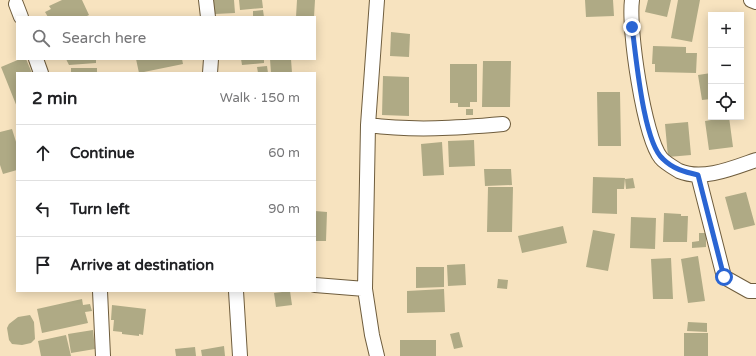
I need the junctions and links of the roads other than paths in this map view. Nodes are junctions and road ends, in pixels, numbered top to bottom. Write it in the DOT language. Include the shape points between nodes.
graph roads {
  1 [pos="206,0"];
  2 [pos="376,0"];
  3 [pos="632,0"];
  4 [pos="751,0"];
  5 [pos="756,2"];
  6 [pos="208,16"];
  7 [pos="36,60"];
  8 [pos="211,60"];
  9 [pos="42,72"];
  10 [pos="210,72"];
  11 [pos="503,124"];
  12 [pos="368,126"];
  13 [pos="756,160"];
  14 [pos="698,175"];
  15 [pos="316,285"];
  16 [pos="365,289"];
  17 [pos="756,291"];
  18 [pos="100,292"];
  19 [pos="236,292"];
  20 [pos="102,356"];
  21 [pos="240,356"];
  22 [pos="377,356"];
  1 -- 6 [label="street"];
  2 -- 12 [label="street"];
  3 -- 14 [label="street" via="632,27 644,115 652,138 661,159 679,170"];
  4 -- 5 [label="street"];
  7 -- 9 [label="street"];
  8 -- 10 [label="street"];
  11 -- 12 [label="street" via="446,129"];
  12 -- 16 [label="street"];
  13 -- 14 [label="street" via="724,171"];
  14 -- 17 [label="street" via="724,277 749,291"];
  15 -- 16 [label="street"];
  16 -- 22 [label="street"];
  18 -- 20 [label="street"];
  19 -- 21 [label="street"];
}
